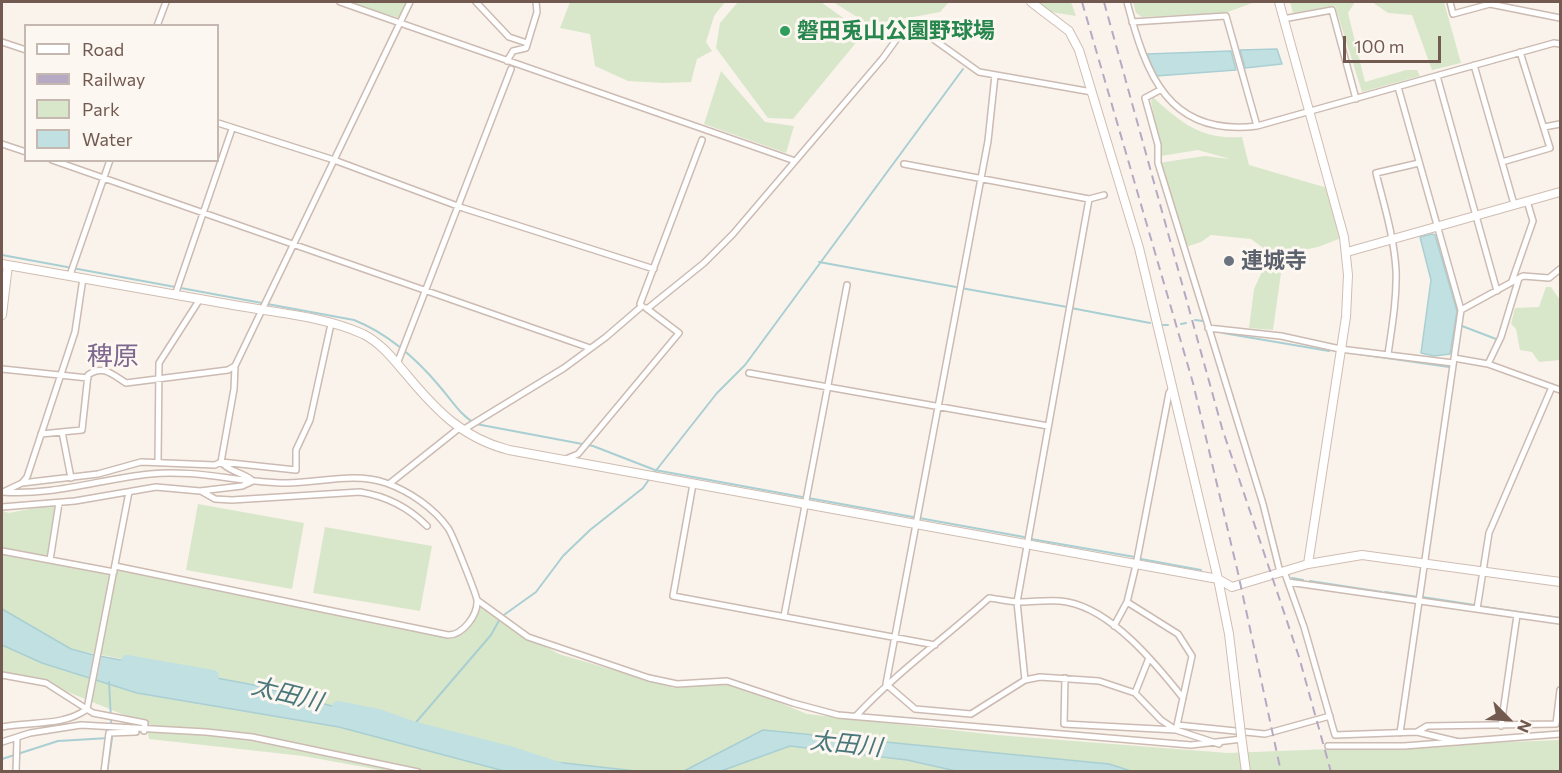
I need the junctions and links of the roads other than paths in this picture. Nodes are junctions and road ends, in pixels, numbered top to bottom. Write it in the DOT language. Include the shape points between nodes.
graph roads {
  1 [pos="166,2"];
  2 [pos="340,2"];
  3 [pos="410,2"];
  4 [pos="477,2"];
  5 [pos="536,2"];
  6 [pos="1030,2"];
  7 [pos="1127,2"];
  8 [pos="1279,2"];
  9 [pos="1450,2"];
  10 [pos="1560,18"];
  11 [pos="1283,19"];
  12 [pos="399,22"];
  13 [pos="1132,22"];
  14 [pos="158,24"];
  15 [pos="2,42"];
  16 [pos="527,43"];
  17 [pos="1560,44"];
  18 [pos="24,49"];
  19 [pos="1520,52"];
  20 [pos="507,61"];
  21 [pos="1474,65"];
  22 [pos="511,69"];
  23 [pos="995,75"];
  24 [pos="1437,76"];
  25 [pos="1398,87"];
  26 [pos="1160,90"];
  27 [pos="1092,93"];
  28 [pos="1356,99"];
  29 [pos="1309,110"];
  30 [pos="219,123"];
  31 [pos="1560,124"];
  32 [pos="1257,126"];
  33 [pos="1544,127"];
  34 [pos="232,129"];
  35 [pos="702,140"];
  36 [pos="2,144"];
  37 [pos="24,151"];
  38 [pos="334,160"];
  39 [pos="795,161"];
  40 [pos="58,162"];
  41 [pos="109,162"];
  42 [pos="1502,162"];
  43 [pos="1419,163"];
  44 [pos="904,164"];
  45 [pos="981,177"];
  46 [pos="104,178"];
  47 [pos="1560,192"];
  48 [pos="1104,195"];
  49 [pos="1089,199"];
  50 [pos="1527,201"];
  51 [pos="1514,204"];
  52 [pos="458,206"];
  53 [pos="202,213"];
  54 [pos="1476,215"];
  55 [pos="1437,226"];
  56 [pos="1392,239"];
  57 [pos="293,246"];
  58 [pos="1347,252"];
  59 [pos="4,264"];
  60 [pos="654,269"];
  61 [pos="1560,269"];
  62 [pos="70,275"];
  63 [pos="84,278"];
  64 [pos="1519,278"];
  65 [pos="1512,281"];
  66 [pos="848,285"];
  67 [pos="426,291"];
  68 [pos="1497,291"];
  69 [pos="175,295"];
  70 [pos="200,299"];
  71 [pos="644,307"];
  72 [pos="264,310"];
  73 [pos="1461,310"];
  74 [pos="2,315"];
  75 [pos="331,324"];
  76 [pos="1208,328"];
  77 [pos="590,348"];
  78 [pos="1340,349"];
  79 [pos="1388,354"];
  80 [pos="1454,360"];
  81 [pos="398,364"];
  82 [pos="1488,364"];
  83 [pos="235,366"];
  84 [pos="2,369"];
  85 [pos="749,373"];
  86 [pos="60,375"];
  87 [pos="88,378"];
  88 [pos="159,379"];
  89 [pos="827,386"];
  90 [pos="1173,387"];
  91 [pos="1552,387"];
  92 [pos="1560,390"];
  93 [pos="937,406"];
  94 [pos="1048,426"];
  95 [pos="458,429"];
  96 [pos="63,432"];
  97 [pos="41,434"];
  98 [pos="563,460"];
  99 [pos="158,461"];
  100 [pos="221,462"];
  101 [pos="71,478"];
  102 [pos="253,481"];
  103 [pos="22,483"];
  104 [pos="389,484"];
  105 [pos="693,484"];
  106 [pos="200,491"];
  107 [pos="129,492"];
  108 [pos="2,493"];
  109 [pos="59,502"];
  110 [pos="804,504"];
  111 [pos="2,507"];
  112 [pos="916,524"];
  113 [pos="427,526"];
  114 [pos="1026,544"];
  115 [pos="2,551"];
  116 [pos="50,560"];
  117 [pos="1425,562"];
  118 [pos="1308,564"];
  119 [pos="1136,565"];
  120 [pos="1482,570"];
  121 [pos="114,572"];
  122 [pos="1282,572"];
  123 [pos="1218,579"];
  124 [pos="1288,582"];
  125 [pos="1560,582"];
  126 [pos="1232,587"];
  127 [pos="477,600"];
  128 [pos="1419,601"];
  129 [pos="1017,602"];
  130 [pos="1127,602"];
  131 [pos="1222,604"];
  132 [pos="1477,609"];
  133 [pos="1517,615"];
  134 [pos="784,616"];
  135 [pos="1560,621"];
  136 [pos="1114,626"];
  137 [pos="894,637"];
  138 [pos="935,645"];
  139 [pos="1149,658"];
  140 [pos="2,675"];
  141 [pos="1065,678"];
  142 [pos="1025,680"];
  143 [pos="886,684"];
  144 [pos="1560,690"];
  145 [pos="1135,693"];
  146 [pos="1183,698"];
  147 [pos="87,709"];
  148 [pos="856,716"];
  149 [pos="1330,716"];
  150 [pos="1501,726"];
  151 [pos="2,727"];
  152 [pos="1177,728"];
  153 [pos="146,729"];
  154 [pos="1417,732"];
  155 [pos="1400,733"];
  156 [pos="1560,734"];
  157 [pos="1241,737"];
  158 [pos="17,739"];
  159 [pos="2,742"];
  160 [pos="1462,743"];
  161 [pos="1219,744"];
  162 [pos="1328,746"];
  163 [pos="16,771"];
  164 [pos="104,771"];
  165 [pos="418,771"];
  166 [pos="1246,771"];
  1 -- 14 [label="street"];
  2 -- 12 [label="street"];
  3 -- 12 [label="street"];
  4 -- 16 [label="street" via="509,37"];
  5 -- 16 [label="street" via="537,12"];
  6 -- 27 [label="street" via="1069,31"];
  7 -- 13 [label="street"];
  8 -- 11 [label="street"];
  9 -- 10 [label="street" via="1453,14 1490,4"];
  11 -- 28 [label="street" via="1332,10"];
  11 -- 29 [label="street"];
  12 -- 20 [label="street"];
  12 -- 38 [label="street"];
  13 -- 26 [label="street"];
  13 -- 32 [label="street" via="1226,16"];
  15 -- 18 [label="street"];
  16 -- 20 [label="street" via="526,48 513,51"];
  17 -- 19 [label="street" via="1554,42"];
  19 -- 21 [label="street"];
  19 -- 33 [label="street"];
  20 -- 39 [label="street"];
  21 -- 24 [label="street"];
  21 -- 42 [label="street"];
  22 -- 52 [label="street"];
  23 -- 27 [label="street"];
  23 -- 39 [label="street" via="970,68 915,26 906,26"];
  23 -- 45 [label="street"];
  24 -- 25 [label="street"];
  24 -- 54 [label="street"];
  25 -- 28 [label="street"];
  25 -- 43 [label="street"];
  26 -- 32 [label="street" via="1186,114 1209,125"];
  26 -- 76 [label="street" via="1145,98 1158,145 1158,163"];
  27 -- 90 [label="street" via="1139,248"];
  28 -- 29 [label="street"];
  29 -- 32 [label="street"];
  29 -- 58 [label="street"];
  30 -- 34 [label="street"];
  31 -- 33 [label="street"];
  33 -- 42 [label="street" via="1550,148"];
  34 -- 38 [label="street"];
  34 -- 53 [label="street"];
  35 -- 60 [label="street"];
  36 -- 37 [label="street"];
  38 -- 52 [label="street"];
  38 -- 57 [label="street"];
  39 -- 71 [label="street" via="704,263"];
  40 -- 46 [label="street"];
  41 -- 46 [label="street"];
  42 -- 51 [label="street"];
  43 -- 55 [label="street"];
  43 -- 56 [label="street" via="1376,173"];
  44 -- 45 [label="street"];
  45 -- 49 [label="street"];
  45 -- 93 [label="street"];
  46 -- 53 [label="street"];
  46 -- 62 [label="street"];
  47 -- 50 [label="street"];
  48 -- 49 [label="street"];
  49 -- 94 [label="street"];
  50 -- 51 [label="street"];
  50 -- 65 [label="street" via="1533,221"];
  51 -- 54 [label="street"];
  52 -- 60 [label="street"];
  52 -- 67 [label="street"];
  53 -- 57 [label="street"];
  53 -- 69 [label="street"];
  54 -- 55 [label="street"];
  54 -- 68 [label="street"];
  55 -- 56 [label="street"];
  55 -- 73 [label="street"];
  56 -- 58 [label="street"];
  56 -- 79 [label="street" via="1396,301"];
  57 -- 67 [label="street"];
  57 -- 72 [label="street"];
  58 -- 78 [label="street" via="1348,298"];
  59 -- 62 [label="street"];
  59 -- 74 [label="street"];
  60 -- 71 [label="street" via="640,304"];
  61 -- 64 [label="street" via="1549,279 1531,275"];
  62 -- 63 [label="street"];
  63 -- 69 [label="street"];
  63 -- 86 [label="street" via="75,332"];
  64 -- 65 [label="street"];
  64 -- 82 [label="street" via="1501,337"];
  65 -- 68 [label="street"];
  66 -- 89 [label="street"];
  67 -- 77 [label="street"];
  67 -- 81 [label="street"];
  68 -- 73 [label="street"];
  69 -- 70 [label="street"];
  70 -- 72 [label="street"];
  70 -- 88 [label="street" via="159,363"];
  71 -- 77 [label="street"];
  71 -- 98 [label="street" via="679,333 578,454"];
  72 -- 75 [label="street"];
  72 -- 83 [label="street"];
  73 -- 80 [label="street"];
  75 -- 81 [label="street" via="365,336"];
  75 -- 100 [label="street" via="310,420 296,450 296,470"];
  76 -- 78 [label="street" via="1281,336"];
  76 -- 122 [label="street"];
  77 -- 95 [label="street" via="526,392"];
  78 -- 79 [label="street"];
  78 -- 118 [label="street"];
  79 -- 80 [label="street"];
  80 -- 82 [label="street"];
  80 -- 117 [label="street"];
  81 -- 95 [label="street" via="436,410"];
  82 -- 91 [label="street"];
  83 -- 88 [label="street"];
  83 -- 100 [label="street"];
  84 -- 86 [label="street"];
  85 -- 89 [label="street"];
  86 -- 87 [label="street"];
  86 -- 97 [label="street"];
  87 -- 88 [label="street" via="93,371 105,370 126,383"];
  87 -- 96 [label="street" via="82,430"];
  88 -- 99 [label="street"];
  89 -- 93 [label="street"];
  89 -- 110 [label="street"];
  90 -- 119 [label="street"];
  90 -- 123 [label="street"];
  91 -- 92 [label="street"];
  91 -- 120 [label="street" via="1490,533"];
  93 -- 94 [label="street"];
  93 -- 112 [label="street"];
  94 -- 114 [label="street"];
  95 -- 98 [label="street" via="494,446"];
  95 -- 104 [label="street"];
  96 -- 97 [label="street"];
  96 -- 101 [label="street"];
  97 -- 103 [label="street"];
  98 -- 105 [label="street"];
  99 -- 100 [label="street" via="215,465"];
  99 -- 101 [label="street"];
  100 -- 102 [label="street"];
  101 -- 103 [label="street"];
  102 -- 104 [label="street" via="290,483 360,478"];
  102 -- 106 [label="street"];
  102 -- 108 [label="street" via="152,474 78,487"];
  103 -- 108 [label="street"];
  104 -- 127 [label="street" via="420,501 450,530"];
  105 -- 110 [label="street"];
  105 -- 134 [label="street" via="673,596"];
  106 -- 107 [label="street" via="156,487"];
  106 -- 113 [label="street" via="215,499 232,500 369,494 399,504"];
  107 -- 109 [label="street"];
  107 -- 121 [label="street"];
  109 -- 111 [label="street"];
  109 -- 116 [label="street"];
  110 -- 112 [label="street"];
  110 -- 134 [label="street"];
  112 -- 114 [label="street"];
  112 -- 137 [label="street"];
  114 -- 119 [label="street"];
  114 -- 129 [label="street"];
  115 -- 116 [label="street"];
  116 -- 121 [label="street"];
  117 -- 118 [label="street" via="1362,555"];
  117 -- 120 [label="street"];
  117 -- 128 [label="street"];
  118 -- 122 [label="street"];
  119 -- 123 [label="street"];
  119 -- 130 [label="street"];
  120 -- 125 [label="street"];
  120 -- 132 [label="street"];
  121 -- 127 [label="street" via="448,635 461,631 470,622"];
  121 -- 147 [label="street"];
  122 -- 124 [label="street"];
  122 -- 126 [label="street"];
  123 -- 126 [label="street"];
  123 -- 131 [label="street"];
  124 -- 128 [label="street"];
  124 -- 149 [label="street"];
  126 -- 131 [label="street"];
  127 -- 148 [label="street" via="528,637 649,678 677,684 727,681 793,704"];
  128 -- 132 [label="street"];
  128 -- 155 [label="street"];
  129 -- 136 [label="street" via="1065,601 1089,609"];
  129 -- 138 [label="street" via="989,598"];
  129 -- 142 [label="street"];
  130 -- 136 [label="street"];
  130 -- 146 [label="street" via="1178,634 1192,656"];
  131 -- 157 [label="street, bridge"];
  132 -- 133 [label="street"];
  133 -- 135 [label="street"];
  133 -- 150 [label="street"];
  134 -- 137 [label="street"];
  136 -- 139 [label="street"];
  137 -- 138 [label="street"];
  137 -- 143 [label="street"];
  138 -- 143 [label="street"];
  139 -- 145 [label="street"];
  139 -- 146 [label="street"];
  140 -- 147 [label="street" via="46,683"];
  141 -- 142 [label="street"];
  141 -- 145 [label="street" via="1099,681"];
  141 -- 152 [label="street" via="1064,724"];
  142 -- 143 [label="street" via="971,714 915,709"];
  143 -- 148 [label="street"];
  144 -- 150 [label="street" via="1556,724"];
  145 -- 152 [label="street" via="1161,720"];
  146 -- 152 [label="street"];
  147 -- 151 [label="street" via="60,721"];
  147 -- 153 [label="street" via="145,723"];
  148 -- 161 [label="street" via="1191,745"];
  149 -- 152 [label="street" via="1265,734"];
  149 -- 155 [label="street" via="1335,735"];
  150 -- 154 [label="street" via="1427,726"];
  152 -- 161 [label="street"];
  153 -- 158 [label="street" via="81,725 48,729"];
  153 -- 164 [label="street" via="109,733"];
  153 -- 165 [label="street" via="252,737"];
  154 -- 155 [label="street"];
  154 -- 160 [label="street"];
  156 -- 160 [label="street"];
  157 -- 161 [label="street"];
  157 -- 166 [label="street"];
  158 -- 159 [label="street"];
  158 -- 163 [label="street"];
  160 -- 162 [label="street"];
}
